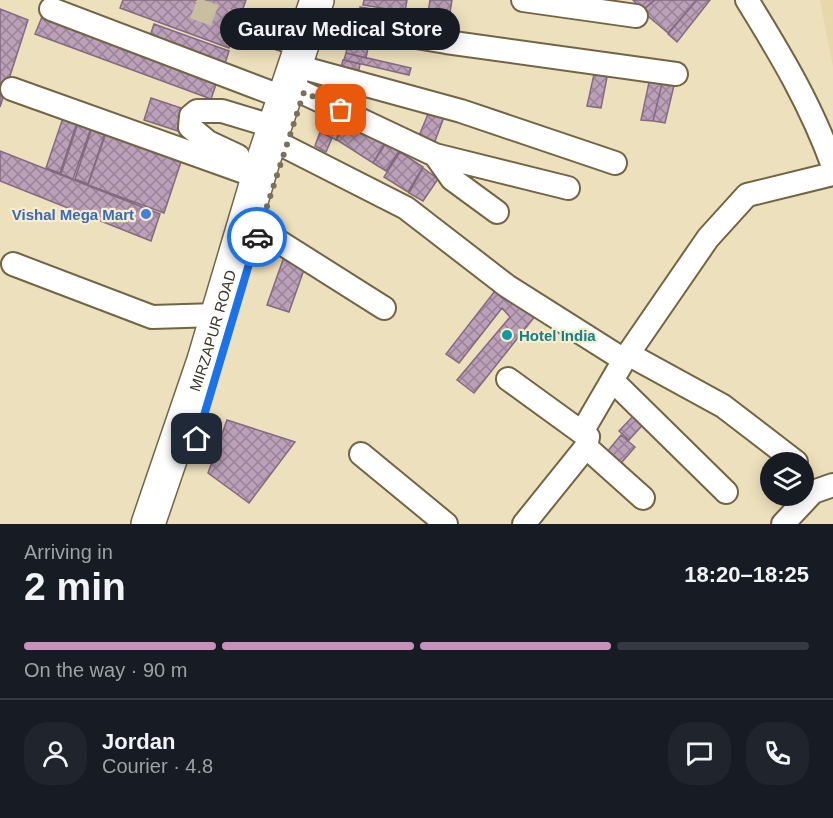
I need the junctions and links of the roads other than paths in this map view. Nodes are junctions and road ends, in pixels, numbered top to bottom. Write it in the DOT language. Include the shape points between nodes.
graph roads {
  1 [pos="523,0"];
  2 [pos="747,0"];
  3 [pos="326,7"];
  4 [pos="51,9"];
  5 [pos="636,16"];
  6 [pos="238,24"];
  7 [pos="676,74"];
  8 [pos="12,89"];
  9 [pos="286,112"];
  10 [pos="435,155"];
  11 [pos="615,163"];
  12 [pos="833,166"];
  13 [pos="833,174"];
  14 [pos="568,188"];
  15 [pos="497,212"];
  16 [pos="260,229"];
  17 [pos="13,264"];
  18 [pos="384,308"];
  19 [pos="217,315"];
  20 [pos="626,357"];
  21 [pos="508,379"];
  22 [pos="613,381"];
  23 [pos="584,440"];
  24 [pos="783,452"];
  25 [pos="361,454"];
  26 [pos="814,474"];
  27 [pos="831,485"];
  28 [pos="726,492"];
  29 [pos="643,498"];
  30 [pos="148,524"];
  31 [pos="169,524"];
  32 [pos="446,524"];
  33 [pos="524,524"];
  34 [pos="783,524"];
  1 -- 5 [label="street"];
  2 -- 12 [label="street" via="798,82"];
  3 -- 7 [label="street" via="446,42"];
  3 -- 9 [label="highway, MIRZAPUR ROAD"];
  4 -- 9 [label="street"];
  6 -- 9 [label="street"];
  8 -- 9 [label="street"];
  9 -- 10 [label="street"];
  9 -- 11 [label="street" via="461,111"];
  9 -- 16 [label="highway, MIRZAPUR ROAD"];
  9 -- 19 [label="highway, MIRZAPUR ROAD"];
  9 -- 20 [label="street" via="507,286"];
  10 -- 14 [label="street"];
  10 -- 15 [label="street" via="452,178"];
  13 -- 20 [label="street" via="747,195 708,238"];
  16 -- 18 [label="street"];
  16 -- 31 [label="highway, MIRZAPUR ROAD" via="212,396"];
  17 -- 19 [label="street" via="152,317"];
  19 -- 30 [label="highway, MIRZAPUR ROAD"];
  20 -- 22 [label="street"];
  20 -- 24 [label="street" via="723,406"];
  21 -- 23 [label="street"];
  22 -- 23 [label="street"];
  22 -- 28 [label="street"];
  23 -- 29 [label="street"];
  23 -- 33 [label="street"];
  25 -- 32 [label="street"];
  26 -- 27 [label="street"];
  27 -- 34 [label="street" via="813,492"];
}
